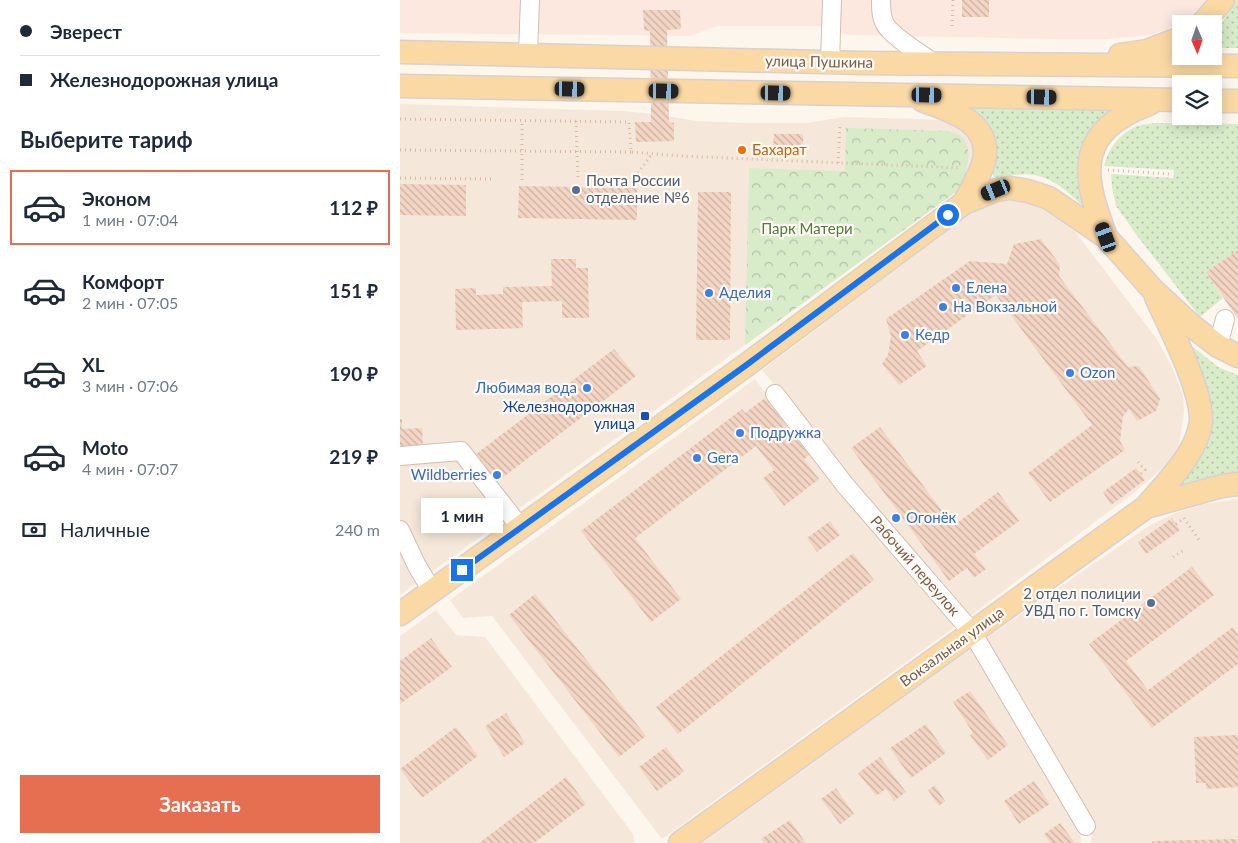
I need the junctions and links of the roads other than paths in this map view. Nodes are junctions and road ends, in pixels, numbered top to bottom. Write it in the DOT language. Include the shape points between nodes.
graph roads {
  1 [pos="530,0"];
  2 [pos="832,0"];
  3 [pos="881,0"];
  4 [pos="1223,0"];
  5 [pos="1210,15"];
  6 [pos="1172,41"];
  7 [pos="400,52"];
  8 [pos="528,56"];
  9 [pos="830,62"];
  10 [pos="935,64"];
  11 [pos="1064,65"];
  12 [pos="1238,66"];
  13 [pos="400,86"];
  14 [pos="907,95"];
  15 [pos="1158,100"];
  16 [pos="1172,100"];
  17 [pos="1222,101"];
  18 [pos="1238,101"];
  19 [pos="964,203"];
  20 [pos="1106,237"];
  21 [pos="1153,290"];
  22 [pos="1225,319"];
  23 [pos="1218,346"];
  24 [pos="1238,356"];
  25 [pos="775,394"];
  26 [pos="400,456"];
  27 [pos="1238,484"];
  28 [pos="1146,507"];
  29 [pos="520,527"];
  30 [pos="400,530"];
  31 [pos="432,591"];
  32 [pos="400,614"];
  33 [pos="972,632"];
  34 [pos="1086,826"];
  35 [pos="680,843"];
  1 -- 8 [label="street"];
  2 -- 9 [label="street"];
  3 -- 10 [label="street" via="886,25"];
  4 -- 5 [label="main road"];
  6 -- 11 [label="main road" via="1147,50"];
  7 -- 8 [label="main road, улица Пушкина"];
  8 -- 9 [label="main road, улица Пушкина"];
  9 -- 10 [label="main road, улица Пушкина"];
  10 -- 11 [label="main road, улица Пушкина"];
  11 -- 12 [label="main road, улица Пушкина"];
  13 -- 14 [label="main road"];
  14 -- 15 [label="main road"];
  14 -- 19 [label="main road" via="960,115 972,122 981,135 984,160"];
  15 -- 16 [label="main road"];
  15 -- 20 [label="main road" via="1124,115 1109,127 1099,137 1091,154 1089,177 1093,201"];
  17 -- 18 [label="main road"];
  19 -- 20 [label="main road" via="996,190 1028,191 1049,198"];
  19 -- 29 [label="main road"];
  20 -- 21 [label="main road"];
  21 -- 23 [label="main road"];
  21 -- 28 [label="main road" via="1191,377 1199,402 1201,423 1183,463"];
  22 -- 23 [label="street"];
  23 -- 24 [label="main road"];
  25 -- 33 [label="street, Рабочий переулок" via="845,485"];
  26 -- 29 [label="street" via="461,451"];
  27 -- 28 [label="main road, Вокзальная улица"];
  28 -- 33 [label="main road, Вокзальная улица"];
  29 -- 31 [label="main road"];
  30 -- 31 [label="street"];
  31 -- 32 [label="main road"];
  33 -- 34 [label="street, Рабочий переулок"];
  33 -- 35 [label="main road, Вокзальная улица"];
}
